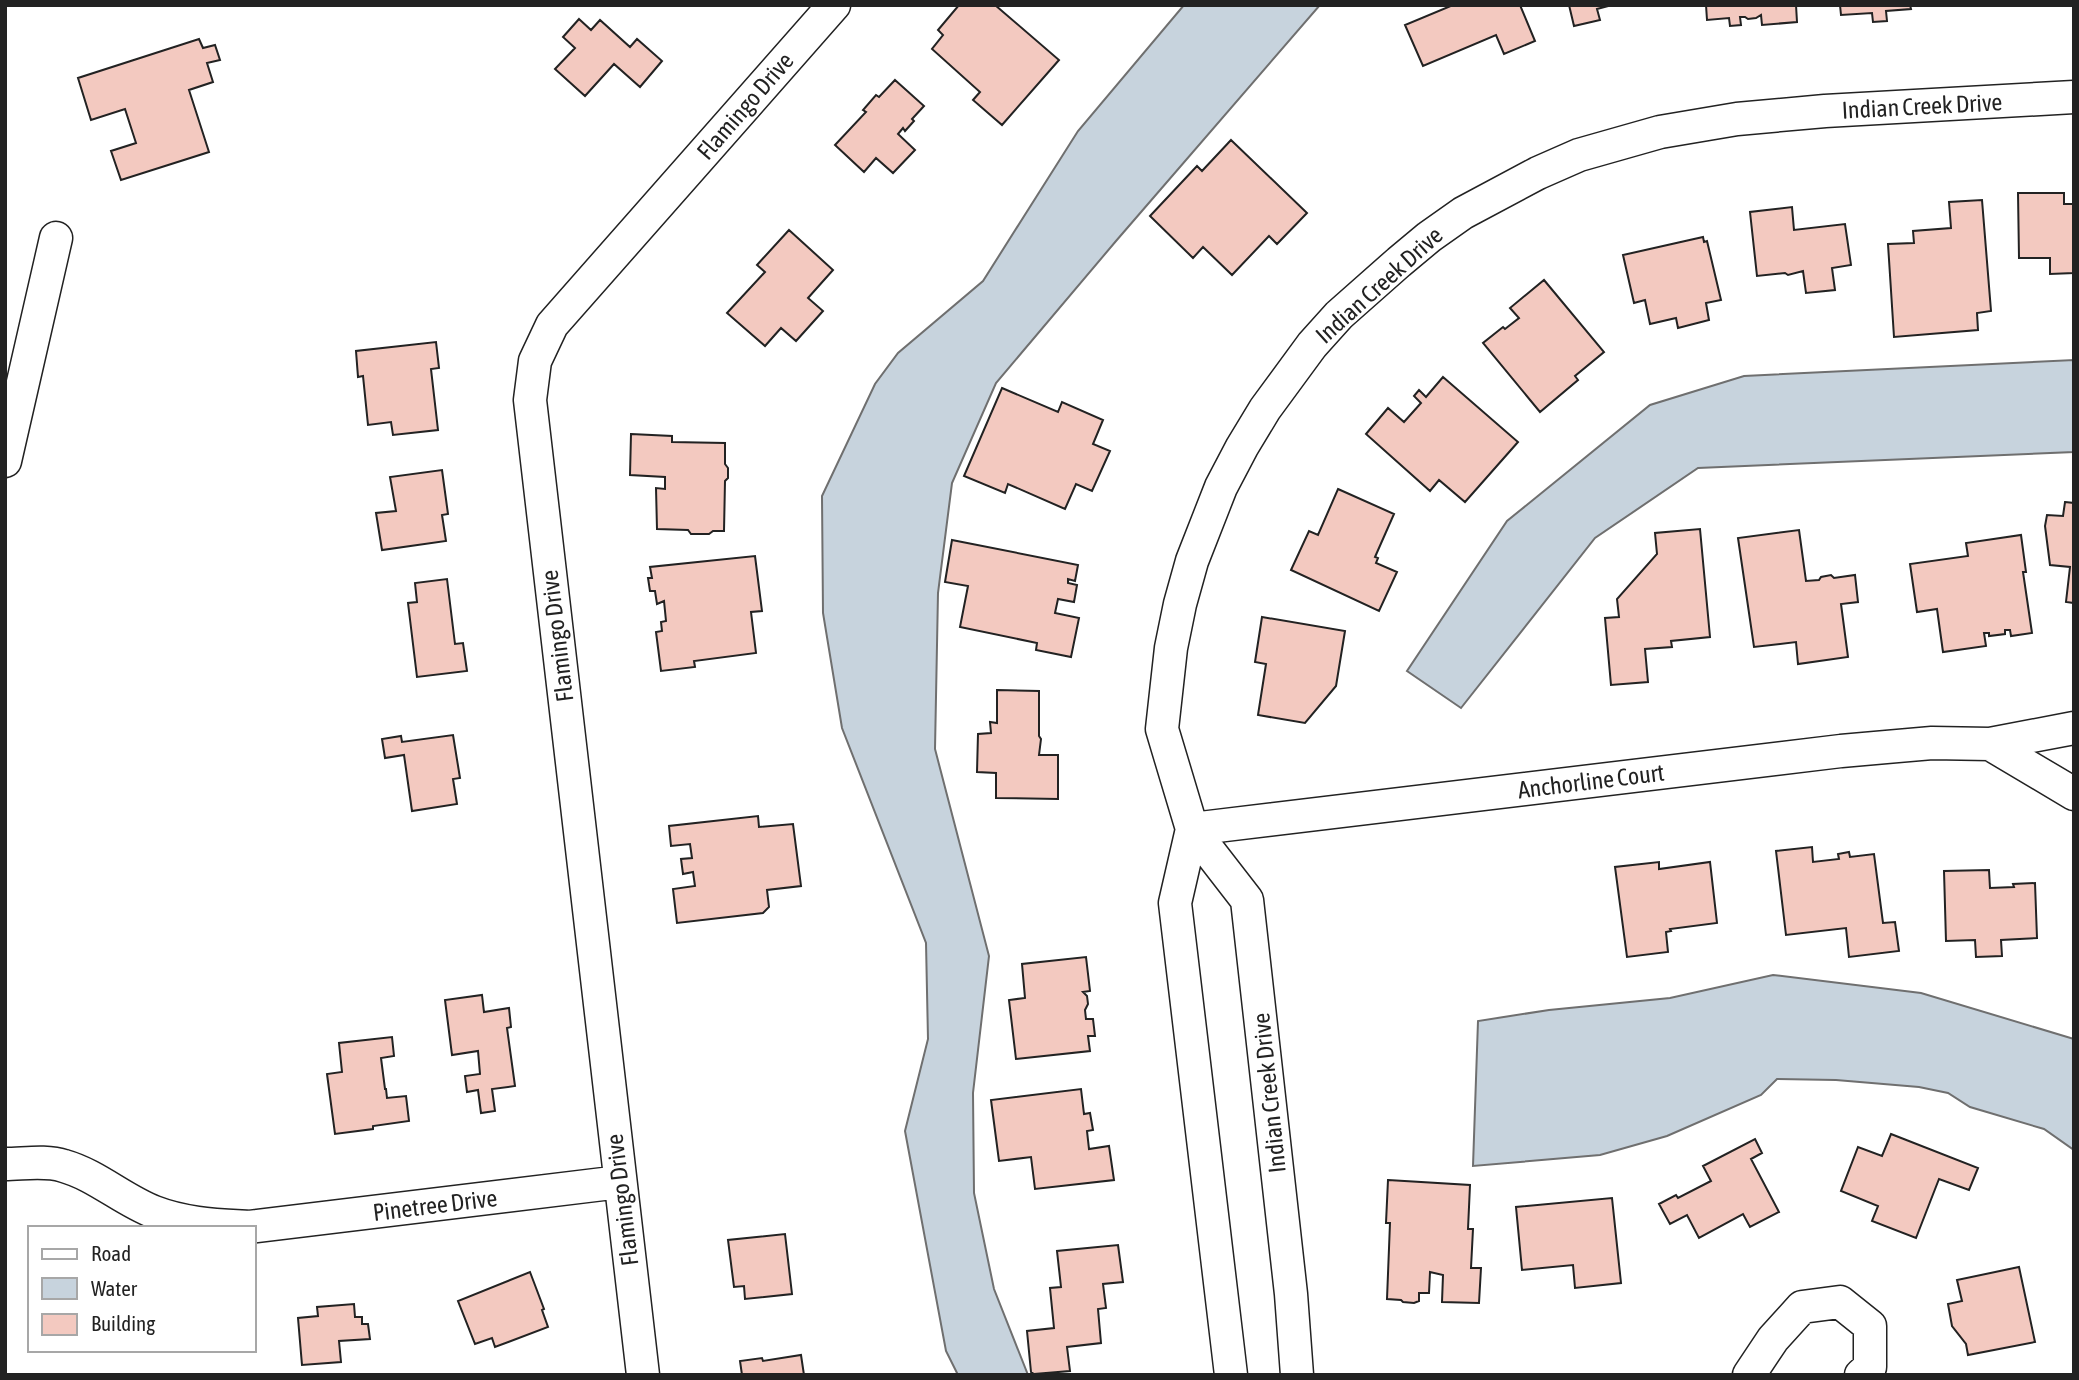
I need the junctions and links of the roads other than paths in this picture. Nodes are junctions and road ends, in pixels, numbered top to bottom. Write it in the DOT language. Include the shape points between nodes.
graph roads {
  1 [pos="834,5"];
  2 [pos="2074,97"];
  3 [pos="56,238"];
  4 [pos="5,461"];
  5 [pos="2074,729"];
  6 [pos="1990,744"];
  7 [pos="2074,794"];
  8 [pos="1192,829"];
  9 [pos="5,1164"];
  10 [pos="620,1182"];
  11 [pos="234,1226"];
  12 [pos="256,1226"];
  13 [pos="643,1375"];
  14 [pos="1231,1375"];
  15 [pos="1297,1375"];
  16 [pos="1749,1375"];
  17 [pos="1861,1375"];
  1 -- 10 [label="street, Flamingo Drive" via="552,325 535,361 530,400"];
  2 -- 8 [label="street, Indian Creek Drive" via="1737,118 1660,132 1579,155 1538,173 1463,213 1399,262 1339,315 1265,408 1221,487 1192,561 1171,648 1162,729"];
  3 -- 4 [label="street"];
  5 -- 6 [label="street, Anchorline Court"];
  6 -- 7 [label="street, Anchorline Court"];
  6 -- 8 [label="street, Anchorline Court" via="1932,743 1841,751"];
  8 -- 14 [label="street, Indian Creek Drive" via="1175,903"];
  8 -- 15 [label="street, Indian Creek Drive" via="1247,900"];
  9 -- 11 [label="street, Pinetree Drive" via="62,1165 155,1213 191,1223"];
  10 -- 12 [label="street, Pinetree Drive"];
  10 -- 13 [label="street, Flamingo Drive"];
  16 -- 17 [label="street" via="1802,1307 1840,1302 1870,1326 1870,1367"];
}
